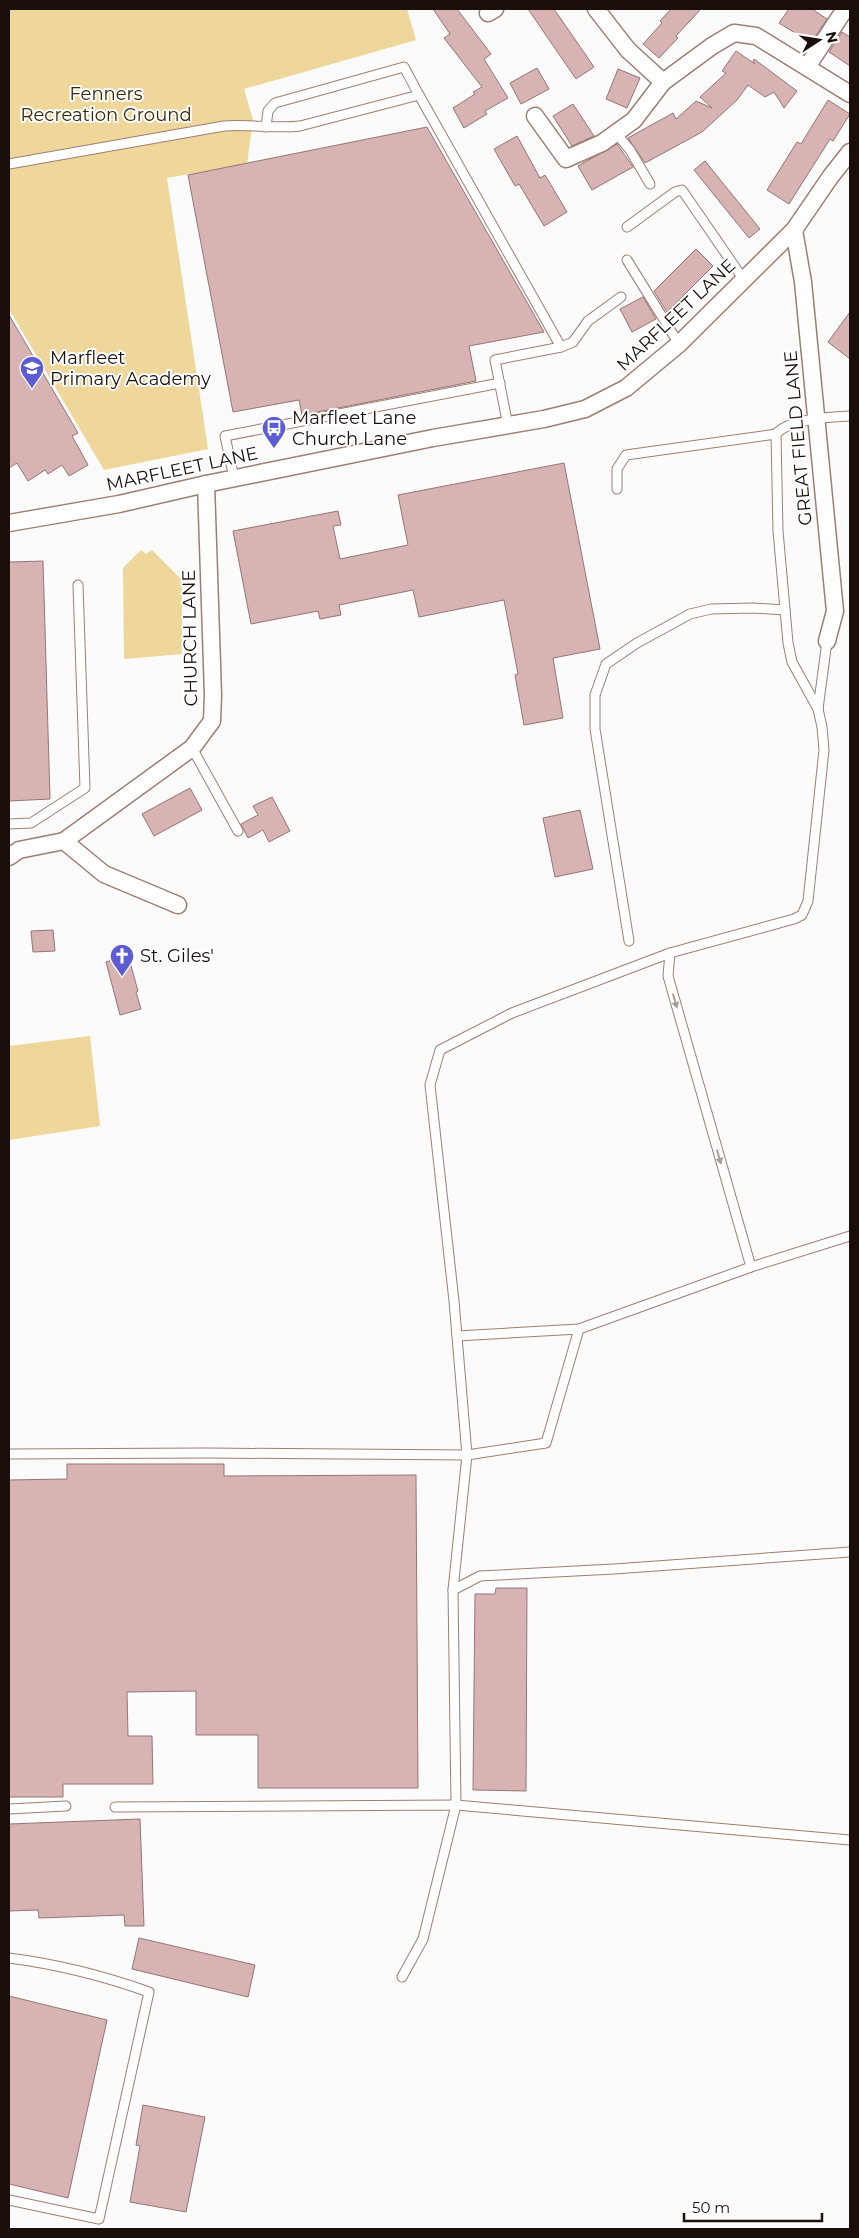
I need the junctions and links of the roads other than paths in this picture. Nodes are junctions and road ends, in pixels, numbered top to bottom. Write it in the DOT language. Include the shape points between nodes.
graph roads {
  1 [pos="596,9"];
  2 [pos="845,9"];
  3 [pos="807,68"];
  4 [pos="663,82"];
  5 [pos="850,94"];
  6 [pos="419,95"];
  7 [pos="535,116"];
  8 [pos="266,127"];
  9 [pos="616,133"];
  10 [pos="850,152"];
  11 [pos="9,164"];
  12 [pos="650,184"];
  13 [pos="628,228"];
  14 [pos="794,230"];
  15 [pos="627,260"];
  16 [pos="744,280"];
  17 [pos="621,297"];
  18 [pos="679,344"];
  19 [pos="561,347"];
  20 [pos="500,383"];
  21 [pos="850,416"];
  22 [pos="817,419"];
  23 [pos="508,426"];
  24 [pos="776,434"];
  25 [pos="234,478"];
  26 [pos="206,484"];
  27 [pos="617,490"];
  28 [pos="9,523"];
  29 [pos="78,585"];
  30 [pos="785,610"];
  31 [pos="827,641"];
  32 [pos="818,709"];
  33 [pos="192,748"];
  34 [pos="9,824"];
  35 [pos="238,831"];
  36 [pos="64,841"];
  37 [pos="9,857"];
  38 [pos="178,905"];
  39 [pos="629,941"];
  40 [pos="670,953"];
  41 [pos="850,1236"];
  42 [pos="751,1267"];
  43 [pos="580,1328"];
  44 [pos="457,1336"];
  45 [pos="9,1454"];
  46 [pos="467,1455"];
  47 [pos="850,1552"];
  48 [pos="453,1590"];
  49 [pos="456,1805"];
  50 [pos="66,1806"];
  51 [pos="114,1807"];
  52 [pos="9,1809"];
  53 [pos="850,1840"];
  54 [pos="9,1958"];
  55 [pos="402,1977"];
  56 [pos="9,2200"];
  1 -- 4 [label="street" via="628,50"];
  2 -- 3 [label="street"];
  3 -- 4 [label="street" via="756,36 734,33"];
  3 -- 5 [label="street"];
  4 -- 9 [label="street" via="634,120"];
  6 -- 8 [label="lane" via="300,126"];
  6 -- 8 [label="lane" via="404,67 275,103 268,111"];
  6 -- 19 [label="lane"];
  7 -- 9 [label="street" via="566,159"];
  8 -- 11 [label="lane" via="208,128"];
  9 -- 12 [label="lane"];
  10 -- 14 [label="street, MARFLEET LANE"];
  13 -- 16 [label="lane" via="674,192 682,190"];
  14 -- 16 [label="street, MARFLEET LANE"];
  14 -- 22 [label="street, GREAT FIELD LANE" via="803,282"];
  15 -- 18 [label="lane"];
  16 -- 18 [label="street, MARFLEET LANE"];
  17 -- 19 [label="lane" via="588,321 573,342"];
  18 -- 23 [label="street, MARFLEET LANE" via="626,388 585,409"];
  19 -- 20 [label="lane" via="495,360"];
  20 -- 23 [label="lane"];
  20 -- 25 [label="lane" via="226,436"];
  21 -- 22 [label="lane"];
  22 -- 24 [label="lane" via="785,427"];
  22 -- 31 [label="street, GREAT FIELD LANE" via="835,611"];
  23 -- 25 [label="street, MARFLEET LANE"];
  24 -- 27 [label="lane" via="626,455 617,469"];
  24 -- 30 [label="lane" via="778,531"];
  25 -- 26 [label="street, MARFLEET LANE"];
  26 -- 28 [label="street, MARFLEET LANE" via="119,504"];
  26 -- 33 [label="street, CHURCH LANE" via="212,721"];
  29 -- 34 [label="lane" via="85,788 31,824"];
  30 -- 32 [label="lane" via="792,662"];
  30 -- 39 [label="lane" via="711,609 690,614 606,664 595,695 595,729"];
  31 -- 32 [label="lane"];
  32 -- 40 [label="lane" via="824,750 808,901 802,915"];
  33 -- 35 [label="lane"];
  33 -- 36 [label="street, CHURCH LANE"];
  36 -- 37 [label="street, CHURCH LANE" via="19,850"];
  36 -- 38 [label="street" via="104,874"];
  40 -- 42 [label="lane, one-way" via="668,976"];
  40 -- 44 [label="lane" via="512,1013 440,1050 430,1085"];
  41 -- 42 [label="lane"];
  42 -- 43 [label="lane"];
  43 -- 44 [label="lane"];
  43 -- 46 [label="lane" via="546,1443"];
  44 -- 46 [label="lane"];
  45 -- 46 [label="lane"];
  46 -- 48 [label="lane"];
  47 -- 48 [label="lane" via="480,1576"];
  48 -- 49 [label="lane"];
  49 -- 51 [label="lane"];
  49 -- 53 [label="lane"];
  49 -- 55 [label="lane" via="423,1939"];
  50 -- 52 [label="lane"];
  54 -- 56 [label="lane" via="116,1980 149,1992 98,2219"];
}
